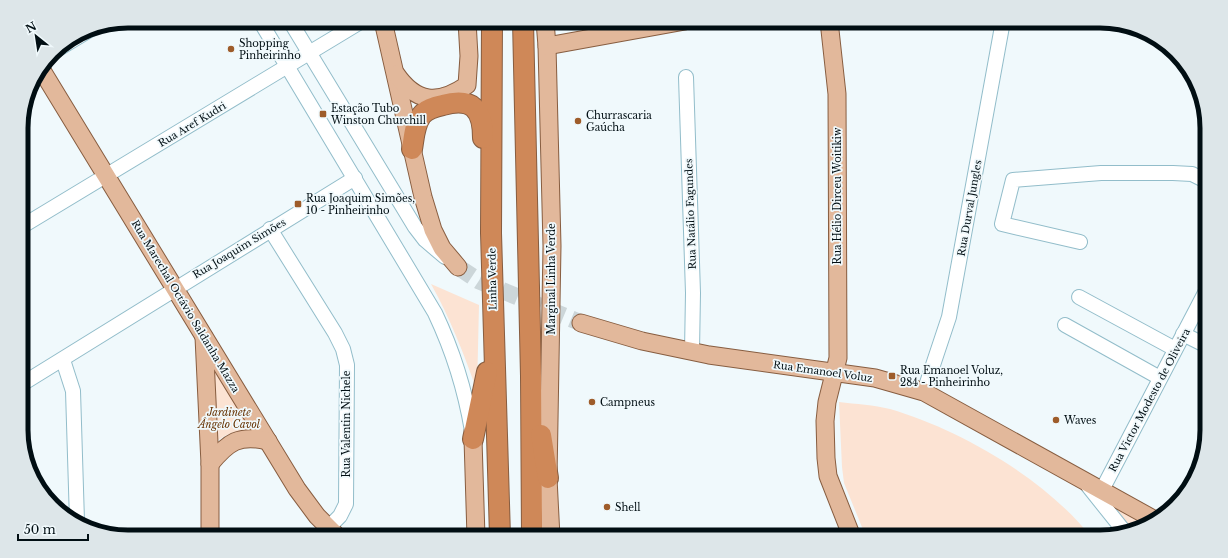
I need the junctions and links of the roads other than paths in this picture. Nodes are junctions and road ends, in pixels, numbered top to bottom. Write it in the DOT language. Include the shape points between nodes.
graph roads {
  1 [pos="264,28"];
  2 [pos="294,28"];
  3 [pos="350,28"];
  4 [pos="385,28"];
  5 [pos="467,28"];
  6 [pos="492,28"];
  7 [pos="523,28"];
  8 [pos="546,28"];
  9 [pos="646,28"];
  10 [pos="830,28"];
  11 [pos="1001,28"];
  12 [pos="547,46"];
  13 [pos="309,53"];
  14 [pos="288,66"];
  15 [pos="395,72"];
  16 [pos="44,74"];
  17 [pos="686,77"];
  18 [pos="412,149"];
  19 [pos="106,175"];
  20 [pos="355,178"];
  21 [pos="1200,178"];
  22 [pos="28,223"];
  23 [pos="270,229"];
  24 [pos="491,234"];
  25 [pos="1080,242"];
  26 [pos="458,267"];
  27 [pos="175,288"];
  28 [pos="1079,297"];
  29 [pos="1200,302"];
  30 [pos="581,323"];
  31 [pos="1065,325"];
  32 [pos="1183,334"];
  33 [pos="204,335"];
  34 [pos="1200,342"];
  35 [pos="493,343"];
  36 [pos="1175,349"];
  37 [pos="692,351"];
  38 [pos="63,360"];
  39 [pos="835,371"];
  40 [pos="531,376"];
  41 [pos="1160,378"];
  42 [pos="28,380"];
  43 [pos="924,392"];
  44 [pos="473,439"];
  45 [pos="268,441"];
  46 [pos="210,464"];
  47 [pos="548,478"];
  48 [pos="1081,478"];
  49 [pos="1102,490"];
  50 [pos="77,516"];
  51 [pos="1150,517"];
  52 [pos="1122,527"];
  53 [pos="210,530"];
  54 [pos="330,530"];
  55 [pos="335,530"];
  56 [pos="476,530"];
  57 [pos="500,530"];
  58 [pos="532,530"];
  59 [pos="551,530"];
  60 [pos="849,530"];
  1 -- 14 [label="street"];
  2 -- 13 [label="street"];
  3 -- 13 [label="street, Rua Aref Kudri"];
  4 -- 15 [label="main road"];
  5 -- 15 [label="main road" via="467,85 452,95 436,99 419,96 404,86"];
  6 -- 24 [label="highway, Linha Verde"];
  7 -- 40 [label="highway"];
  8 -- 12 [label="main road, Marginal Linha Verde"];
  9 -- 12 [label="main road"];
  10 -- 39 [label="main road, Rua Hélio Dirceu Woitikiw" via="837,94 838,358"];
  11 -- 43 [label="street, Rua Durval Jungles" via="949,317"];
  12 -- 47 [label="main road, Marginal Linha Verde" via="552,246"];
  13 -- 14 [label="street, Rua Aref Kudri"];
  13 -- 26 [label="street" via="416,227 436,250"];
  14 -- 19 [label="street, Rua Aref Kudri"];
  14 -- 20 [label="street"];
  15 -- 18 [label="main road"];
  16 -- 19 [label="main road, Rua Marechal Octávio Saldanha Mazza"];
  17 -- 37 [label="street, Rua Natálio Fagundes" via="693,293"];
  18 -- 24 [label="highway" via="416,125 430,108 454,102 468,103 476,110 483,126 486,219"];
  18 -- 26 [label="main road" via="433,230 442,248"];
  19 -- 22 [label="street, Rua Aref Kudri"];
  19 -- 27 [label="main road, Rua Marechal Octávio Saldanha Mazza"];
  20 -- 23 [label="street, Rua Joaquim Simões"];
  20 -- 44 [label="street" via="427,297 445,334 462,383"];
  21 -- 25 [label="street" via="1192,174 1173,173 1101,173 1013,180 1002,224"];
  23 -- 27 [label="street, Rua Joaquim Simões"];
  23 -- 55 [label="street, Rua Valentin Nichele" via="335,333 347,365 346,504"];
  24 -- 35 [label="highway, Linha Verde"];
  27 -- 33 [label="main road, Rua Marechal Octávio Saldanha Mazza"];
  27 -- 38 [label="street, Rua Joaquim Simões"];
  28 -- 36 [label="street"];
  29 -- 32 [label="street, Rua Victor Modesto de Oliveira"];
  30 -- 37 [label="main road, Rua Emanoel Voluz" via="642,341"];
  31 -- 41 [label="street"];
  32 -- 34 [label="street"];
  32 -- 36 [label="street, Rua Victor Modesto de Oliveira"];
  33 -- 45 [label="main road, Rua Marechal Octávio Saldanha Mazza"];
  33 -- 46 [label="main road"];
  35 -- 44 [label="highway"];
  35 -- 57 [label="highway, Linha Verde"];
  36 -- 41 [label="street, Rua Victor Modesto de Oliveira"];
  37 -- 39 [label="main road, Rua Emanoel Voluz"];
  38 -- 42 [label="street, Rua Joaquim Simões"];
  38 -- 50 [label="street" via="73,391"];
  39 -- 43 [label="main road, Rua Emanoel Voluz" via="875,378"];
  39 -- 60 [label="main road, Rua Hélio Dirceu Woitikiw" via="825,421 826,458 828,476"];
  40 -- 47 [label="highway"];
  40 -- 58 [label="highway"];
  41 -- 49 [label="street, Rua Victor Modesto de Oliveira"];
  43 -- 48 [label="main road, Rua Emanoel Voluz"];
  44 -- 56 [label="main road"];
  45 -- 46 [label="main road" via="254,438 236,440 223,448"];
  45 -- 54 [label="main road, Rua Marechal Octávio Saldanha Mazza" via="301,495"];
  46 -- 53 [label="main road"];
  47 -- 59 [label="main road, Marginal Linha Verde"];
  48 -- 49 [label="main road, Rua Emanoel Voluz"];
  48 -- 52 [label="street"];
  49 -- 51 [label="main road, Rua Emanoel Voluz"];
}
